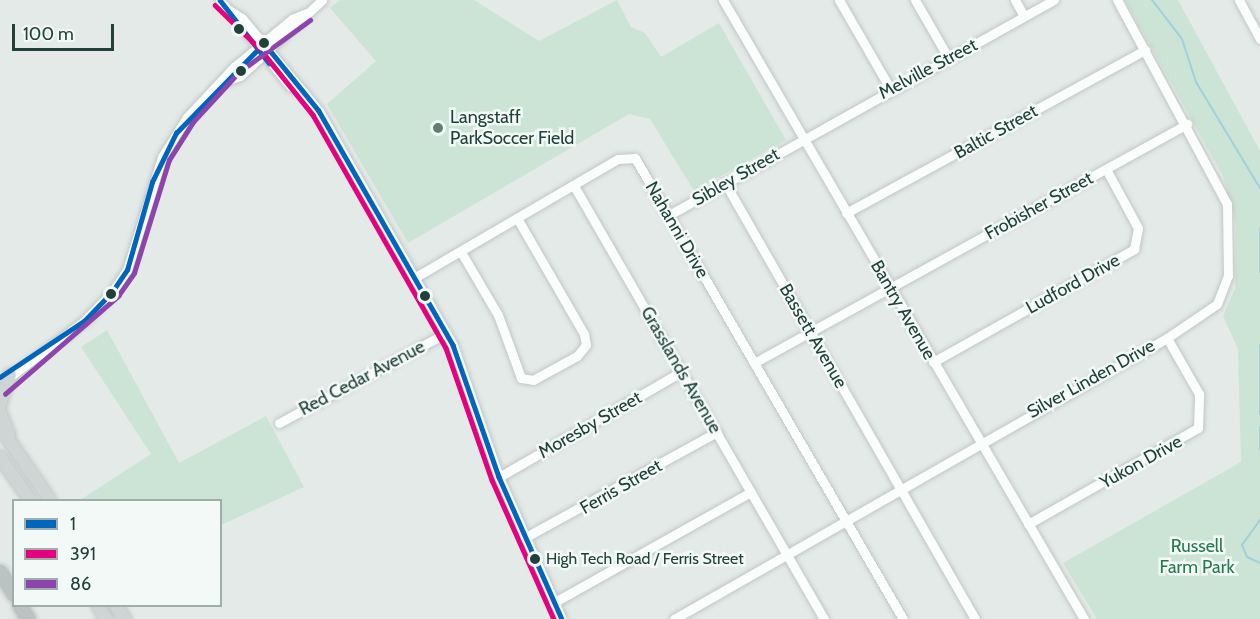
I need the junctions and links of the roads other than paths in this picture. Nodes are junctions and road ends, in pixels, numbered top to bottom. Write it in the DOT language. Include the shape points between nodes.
graph roads {
  1 [pos="220,0"];
  2 [pos="322,0"];
  3 [pos="723,0"];
  4 [pos="839,0"];
  5 [pos="915,0"];
  6 [pos="1014,0"];
  7 [pos="1053,0"];
  8 [pos="1117,0"];
  9 [pos="1239,0"];
  10 [pos="1024,16"];
  11 [pos="1260,39"];
  12 [pos="263,49"];
  13 [pos="1145,50"];
  14 [pos="949,59"];
  15 [pos="891,90"];
  16 [pos="1187,124"];
  17 [pos="803,139"];
  18 [pos="1106,169"];
  19 [pos="725,183"];
  20 [pos="574,186"];
  21 [pos="846,213"];
  22 [pos="669,215"];
  23 [pos="517,218"];
  24 [pos="461,252"];
  25 [pos="414,278"];
  26 [pos="891,288"];
  27 [pos="810,332"];
  28 [pos="446,333"];
  29 [pos="1167,338"];
  30 [pos="933,362"];
  31 [pos="754,363"];
  32 [pos="681,372"];
  33 [pos="5,376"];
  34 [pos="0,388"];
  35 [pos="0,405"];
  36 [pos="0,412"];
  37 [pos="279,423"];
  38 [pos="0,428"];
  39 [pos="717,432"];
  40 [pos="979,441"];
  41 [pos="14,447"];
  42 [pos="0,457"];
  43 [pos="499,477"];
  44 [pos="901,489"];
  45 [pos="751,492"];
  46 [pos="29,499"];
  47 [pos="49,499"];
  48 [pos="846,520"];
  49 [pos="1028,524"];
  50 [pos="524,538"];
  51 [pos="788,554"];
  52 [pos="553,603"];
  53 [pos="821,618"];
  54 [pos="562,619"];
  55 [pos="674,619"];
  56 [pos="903,619"];
  57 [pos="975,619"];
  58 [pos="1084,619"];
  1 -- 12 [label="street"];
  2 -- 12 [label="street"];
  3 -- 17 [label="street, Bantry Avenue"];
  4 -- 15 [label="street"];
  5 -- 14 [label="street"];
  6 -- 10 [label="street"];
  7 -- 10 [label="street, Melville Street"];
  8 -- 13 [label="street, Silver Linden Drive"];
  9 -- 11 [label="street"];
  10 -- 14 [label="street, Melville Street"];
  12 -- 25 [label="street" via="304,92"];
  12 -- 33 [label="street" via="187,117 162,157 127,270 112,292 84,321"];
  13 -- 16 [label="street, Silver Linden Drive"];
  13 -- 21 [label="street, Baltic Street"];
  14 -- 15 [label="street, Melville Street"];
  15 -- 17 [label="street, Melville Street"];
  16 -- 18 [label="street, Frobisher Street"];
  16 -- 29 [label="street, Silver Linden Drive" via="1227,204 1228,276 1210,311"];
  17 -- 19 [label="street, Sibley Street"];
  17 -- 21 [label="street, Bantry Avenue"];
  18 -- 26 [label="street, Frobisher Street"];
  18 -- 30 [label="street, Ludford Drive" via="1138,228 1134,249"];
  19 -- 22 [label="street, Sibley Street"];
  19 -- 27 [label="street, Bassett Avenue"];
  20 -- 22 [label="street, Nahanni Drive" via="618,159 635,158"];
  20 -- 23 [label="street, Nahanni Drive"];
  20 -- 32 [label="street, Grasslands Avenue"];
  21 -- 26 [label="street, Bantry Avenue"];
  22 -- 31 [label="street, Nahanni Drive"];
  23 -- 24 [label="street, Nahanni Drive"];
  23 -- 24 [label="street" via="584,334 586,345 577,356 533,380 521,378 498,315"];
  24 -- 25 [label="street, Nahanni Drive"];
  25 -- 28 [label="street"];
  26 -- 27 [label="street, Frobisher Street"];
  26 -- 30 [label="street, Bantry Avenue"];
  27 -- 31 [label="street, Frobisher Street"];
  27 -- 44 [label="street, Bassett Avenue"];
  28 -- 37 [label="street, Red Cedar Avenue"];
  28 -- 43 [label="street"];
  29 -- 40 [label="street, Silver Linden Drive"];
  29 -- 49 [label="street, Yukon Drive" via="1199,394 1198,428"];
  30 -- 40 [label="street, Bantry Avenue"];
  31 -- 48 [label="street, Nahanni Drive"];
  32 -- 39 [label="street, Grasslands Avenue"];
  32 -- 43 [label="street, Moresby Street"];
  33 -- 34 [label="street"];
  33 -- 35 [label="main road"];
  36 -- 41 [label="main road"];
  38 -- 41 [label="main road"];
  39 -- 45 [label="street, Grasslands Avenue"];
  39 -- 50 [label="street, Ferris Street"];
  40 -- 44 [label="street, Silver Linden Drive"];
  40 -- 49 [label="street, Bantry Avenue"];
  41 -- 47 [label="main road"];
  42 -- 46 [label="main road"];
  43 -- 50 [label="street"];
  44 -- 48 [label="street, Silver Linden Drive"];
  44 -- 57 [label="street, Bassett Avenue"];
  45 -- 51 [label="street, Grasslands Avenue"];
  45 -- 52 [label="street"];
  48 -- 51 [label="street, Silver Linden Drive"];
  48 -- 56 [label="street, Nahanni Drive"];
  49 -- 58 [label="street, Bantry Avenue"];
  50 -- 52 [label="street"];
  51 -- 53 [label="street, Grasslands Avenue"];
  51 -- 55 [label="street, Silver Linden Drive"];
  52 -- 54 [label="street"];
}
